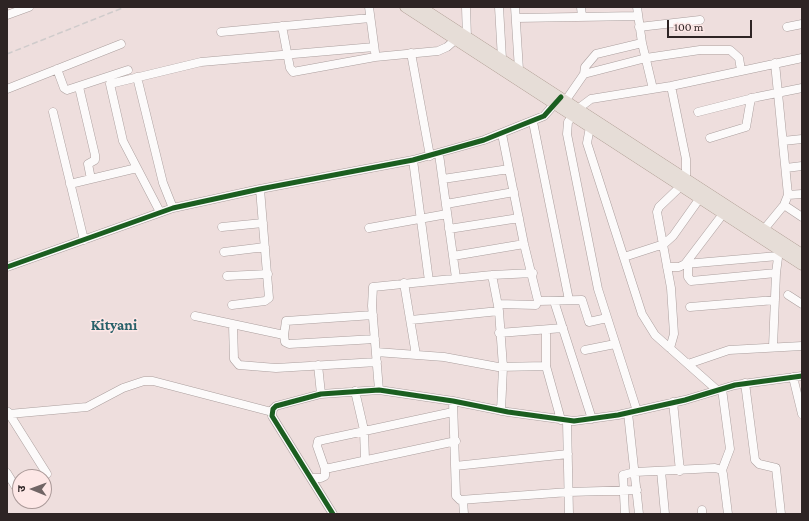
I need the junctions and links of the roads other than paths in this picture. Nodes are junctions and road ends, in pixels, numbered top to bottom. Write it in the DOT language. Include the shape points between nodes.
graph roads {
  1 [pos="29,7"];
  2 [pos="369,7"];
  3 [pos="405,7"];
  4 [pos="421,7"];
  5 [pos="466,7"];
  6 [pos="499,7"];
  7 [pos="515,7"];
  8 [pos="581,7"];
  9 [pos="637,7"];
  10 [pos="433,11"];
  11 [pos="7,15"];
  12 [pos="638,16"];
  13 [pos="582,17"];
  14 [pos="370,18"];
  15 [pos="516,18"];
  16 [pos="700,20"];
  17 [pos="802,24"];
  18 [pos="282,26"];
  19 [pos="639,27"];
  20 [pos="787,27"];
  21 [pos="221,32"];
  22 [pos="462,41"];
  23 [pos="642,43"];
  24 [pos="121,44"];
  25 [pos="374,47"];
  26 [pos="411,53"];
  27 [pos="287,55"];
  28 [pos="375,57"];
  29 [pos="646,58"];
  30 [pos="802,58"];
  31 [pos="502,59"];
  32 [pos="775,63"];
  33 [pos="57,69"];
  34 [pos="128,70"];
  35 [pos="519,70"];
  36 [pos="741,70"];
  37 [pos="584,74"];
  38 [pos="137,77"];
  39 [pos="671,86"];
  40 [pos="79,87"];
  41 [pos="802,88"];
  42 [pos="7,89"];
  43 [pos="653,89"];
  44 [pos="778,93"];
  45 [pos="751,98"];
  46 [pos="560,100"];
  47 [pos="53,112"];
  48 [pos="575,112"];
  49 [pos="698,112"];
  50 [pos="533,122"];
  51 [pos="590,127"];
  52 [pos="502,134"];
  53 [pos="710,138"];
  54 [pos="802,139"];
  55 [pos="783,141"];
  56 [pos="439,154"];
  57 [pos="430,156"];
  58 [pos="413,160"];
  59 [pos="802,166"];
  60 [pos="137,168"];
  61 [pos="786,168"];
  62 [pos="509,169"];
  63 [pos="443,178"];
  64 [pos="91,179"];
  65 [pos="683,182"];
  66 [pos="70,184"];
  67 [pos="260,189"];
  68 [pos="514,192"];
  69 [pos="802,194"];
  70 [pos="788,195"];
  71 [pos="700,198"];
  72 [pos="446,204"];
  73 [pos="784,205"];
  74 [pos="173,208"];
  75 [pos="160,212"];
  76 [pos="447,214"];
  77 [pos="723,214"];
  78 [pos="802,217"];
  79 [pos="420,218"];
  80 [pos="519,218"];
  81 [pos="263,223"];
  82 [pos="222,227"];
  83 [pos="369,228"];
  84 [pos="449,229"];
  85 [pos="761,233"];
  86 [pos="84,240"];
  87 [pos="524,244"];
  88 [pos="664,244"];
  89 [pos="265,247"];
  90 [pos="224,252"];
  91 [pos="778,253"];
  92 [pos="802,254"];
  93 [pos="453,256"];
  94 [pos="624,258"];
  95 [pos="687,264"];
  96 [pos="802,265"];
  97 [pos="7,267"];
  98 [pos="668,267"];
  99 [pos="533,273"];
  100 [pos="776,273"];
  101 [pos="268,274"];
  102 [pos="492,275"];
  103 [pos="228,276"];
  104 [pos="456,278"];
  105 [pos="429,281"];
  106 [pos="404,283"];
  107 [pos="788,295"];
  108 [pos="569,300"];
  109 [pos="775,300"];
  110 [pos="538,301"];
  111 [pos="554,301"];
  112 [pos="802,304"];
  113 [pos="232,305"];
  114 [pos="690,307"];
  115 [pos="498,308"];
  116 [pos="373,315"];
  117 [pos="195,316"];
  118 [pos="607,318"];
  119 [pos="411,320"];
  120 [pos="234,325"];
  121 [pos="562,328"];
  122 [pos="546,330"];
  123 [pos="499,333"];
  124 [pos="284,335"];
  125 [pos="375,339"];
  126 [pos="615,344"];
  127 [pos="802,346"];
  128 [pos="773,347"];
  129 [pos="670,348"];
  130 [pos="585,350"];
  131 [pos="376,352"];
  132 [pos="416,355"];
  133 [pos="377,362"];
  134 [pos="688,364"];
  135 [pos="318,366"];
  136 [pos="546,366"];
  137 [pos="502,367"];
  138 [pos="802,376"];
  139 [pos="793,377"];
  140 [pos="745,383"];
  141 [pos="719,389"];
  142 [pos="379,390"];
  143 [pos="355,391"];
  144 [pos="321,394"];
  145 [pos="453,401"];
  146 [pos="672,402"];
  147 [pos="501,411"];
  148 [pos="272,412"];
  149 [pos="454,412"];
  150 [pos="633,412"];
  151 [pos="8,413"];
  152 [pos="802,414"];
  153 [pos="592,419"];
  154 [pos="564,420"];
  155 [pos="364,430"];
  156 [pos="456,441"];
  157 [pos="568,454"];
  158 [pos="365,460"];
  159 [pos="455,466"];
  160 [pos="44,469"];
  161 [pos="325,469"];
  162 [pos="722,470"];
  163 [pos="661,471"];
  164 [pos="680,471"];
  165 [pos="635,472"];
  166 [pos="311,478"];
  167 [pos="637,490"];
  168 [pos="623,491"];
  169 [pos="569,492"];
  170 [pos="463,500"];
  171 [pos="333,514"];
  172 [pos="464,514"];
  173 [pos="569,514"];
  174 [pos="625,514"];
  175 [pos="639,514"];
  176 [pos="665,514"];
  177 [pos="728,514"];
  178 [pos="781,514"];
  1 -- 11 [label="street"];
  2 -- 14 [label="street"];
  3 -- 22 [label="main road"];
  4 -- 10 [label="main road"];
  5 -- 22 [label="street"];
  6 -- 31 [label="street"];
  7 -- 15 [label="street"];
  8 -- 13 [label="street"];
  9 -- 12 [label="street"];
  10 -- 22 [label="main road"];
  12 -- 13 [label="street"];
  12 -- 19 [label="street"];
  13 -- 15 [label="street"];
  14 -- 18 [label="street"];
  14 -- 25 [label="street"];
  15 -- 35 [label="street"];
  16 -- 19 [label="street"];
  17 -- 20 [label="street"];
  18 -- 21 [label="street"];
  18 -- 27 [label="street"];
  19 -- 23 [label="street"];
  22 -- 26 [label="street" via="443,49"];
  22 -- 31 [label="main road"];
  22 -- 46 [label="main road"];
  23 -- 29 [label="street"];
  23 -- 37 [label="street" via="596,54 585,67"];
  24 -- 33 [label="street"];
  25 -- 27 [label="street"];
  25 -- 28 [label="street"];
  26 -- 28 [label="street"];
  26 -- 57 [label="street"];
  27 -- 28 [label="street" via="291,71 297,72"];
  27 -- 38 [label="street" via="201,62"];
  29 -- 36 [label="street" via="700,50 730,50 739,58"];
  29 -- 37 [label="street"];
  29 -- 43 [label="street"];
  30 -- 32 [label="street"];
  31 -- 35 [label="main road"];
  32 -- 36 [label="street"];
  32 -- 44 [label="street"];
  33 -- 40 [label="street" via="65,90"];
  33 -- 42 [label="street"];
  34 -- 40 [label="street"];
  35 -- 46 [label="main road"];
  36 -- 39 [label="street"];
  37 -- 46 [label="street"];
  38 -- 60 [label="street" via="109,87 121,137"];
  38 -- 74 [label="street" via="162,183"];
  39 -- 43 [label="street"];
  39 -- 65 [label="street" via="686,158"];
  40 -- 64 [label="street" via="95,155 95,160 88,164"];
  41 -- 44 [label="street"];
  43 -- 48 [label="street" via="596,98 587,101"];
  44 -- 45 [label="street"];
  44 -- 55 [label="street"];
  45 -- 49 [label="street"];
  45 -- 53 [label="street" via="746,127"];
  46 -- 48 [label="main road"];
  46 -- 50 [label="street" via="548,114"];
  47 -- 66 [label="street"];
  48 -- 51 [label="main road"];
  48 -- 65 [label="main road"];
  48 -- 118 [label="street" via="567,126 567,134 598,289"];
  50 -- 52 [label="street"];
  50 -- 108 [label="street"];
  51 -- 65 [label="main road"];
  51 -- 94 [label="street" via="587,143"];
  52 -- 56 [label="street"];
  52 -- 62 [label="street"];
  54 -- 55 [label="street"];
  55 -- 61 [label="street"];
  56 -- 57 [label="street"];
  56 -- 63 [label="street"];
  57 -- 58 [label="street"];
  58 -- 67 [label="street"];
  58 -- 79 [label="street"];
  59 -- 61 [label="street"];
  60 -- 64 [label="street"];
  60 -- 75 [label="street"];
  61 -- 70 [label="street"];
  62 -- 63 [label="street"];
  62 -- 68 [label="street"];
  63 -- 72 [label="street"];
  64 -- 66 [label="street"];
  65 -- 71 [label="main road"];
  65 -- 85 [label="main road"];
  65 -- 88 [label="street" via="657,212"];
  66 -- 86 [label="street"];
  67 -- 74 [label="street"];
  67 -- 81 [label="street"];
  68 -- 72 [label="street"];
  68 -- 80 [label="street"];
  69 -- 70 [label="street"];
  70 -- 73 [label="street"];
  71 -- 77 [label="main road"];
  71 -- 88 [label="street" via="673,236"];
  72 -- 76 [label="street"];
  73 -- 78 [label="street"];
  73 -- 85 [label="street"];
  74 -- 75 [label="street"];
  75 -- 86 [label="street"];
  76 -- 79 [label="street"];
  76 -- 84 [label="street"];
  77 -- 85 [label="main road"];
  77 -- 95 [label="street"];
  79 -- 83 [label="street"];
  79 -- 105 [label="street"];
  80 -- 84 [label="street"];
  80 -- 87 [label="street"];
  81 -- 82 [label="street"];
  81 -- 89 [label="street"];
  84 -- 93 [label="street"];
  85 -- 91 [label="main road"];
  85 -- 92 [label="main road"];
  86 -- 97 [label="street"];
  87 -- 93 [label="street"];
  87 -- 99 [label="street"];
  88 -- 94 [label="street"];
  88 -- 98 [label="street"];
  89 -- 90 [label="street"];
  89 -- 101 [label="street"];
  91 -- 95 [label="street"];
  91 -- 96 [label="main road"];
  91 -- 100 [label="street"];
  93 -- 104 [label="street"];
  94 -- 129 [label="street" via="642,314 655,335"];
  95 -- 98 [label="street"];
  95 -- 100 [label="street" via="688,277 691,281"];
  98 -- 129 [label="street" via="674,334"];
  99 -- 102 [label="street"];
  99 -- 110 [label="street"];
  100 -- 109 [label="street"];
  101 -- 103 [label="street"];
  101 -- 113 [label="street" via="268,300"];
  102 -- 104 [label="street"];
  102 -- 115 [label="street"];
  104 -- 105 [label="street"];
  105 -- 106 [label="street"];
  106 -- 116 [label="street" via="373,287"];
  106 -- 119 [label="street"];
  107 -- 112 [label="street"];
  108 -- 111 [label="street"];
  108 -- 118 [label="street" via="583,301 589,322"];
  109 -- 114 [label="street"];
  109 -- 128 [label="street"];
  110 -- 111 [label="street"];
  110 -- 115 [label="street" via="536,305"];
  111 -- 121 [label="street"];
  115 -- 119 [label="street"];
  115 -- 123 [label="street"];
  116 -- 124 [label="street" via="286,321"];
  116 -- 125 [label="street"];
  117 -- 120 [label="street"];
  118 -- 126 [label="street"];
  119 -- 132 [label="street"];
  120 -- 124 [label="street"];
  120 -- 135 [label="street" via="236,364 276,368"];
  121 -- 122 [label="street"];
  121 -- 153 [label="street"];
  122 -- 123 [label="street"];
  122 -- 136 [label="street"];
  123 -- 137 [label="street"];
  124 -- 125 [label="street" via="289,344"];
  125 -- 131 [label="street"];
  126 -- 130 [label="street"];
  126 -- 150 [label="street"];
  127 -- 128 [label="street"];
  128 -- 134 [label="street" via="723,351"];
  129 -- 134 [label="street"];
  131 -- 132 [label="street"];
  131 -- 133 [label="street"];
  132 -- 137 [label="street"];
  133 -- 135 [label="street"];
  133 -- 142 [label="street"];
  134 -- 141 [label="street"];
  135 -- 144 [label="street"];
  136 -- 137 [label="street"];
  136 -- 154 [label="street"];
  137 -- 147 [label="street"];
  138 -- 139 [label="street"];
  139 -- 140 [label="street"];
  139 -- 152 [label="street"];
  140 -- 141 [label="street"];
  140 -- 178 [label="street" via="755,460 759,464 776,468"];
  141 -- 146 [label="street"];
  141 -- 162 [label="street" via="730,449"];
  142 -- 143 [label="street"];
  142 -- 145 [label="street"];
  143 -- 144 [label="street"];
  143 -- 155 [label="street"];
  144 -- 148 [label="street" via="276,406"];
  145 -- 147 [label="street"];
  145 -- 149 [label="street"];
  146 -- 150 [label="street"];
  146 -- 164 [label="street"];
  147 -- 154 [label="street"];
  148 -- 151 [label="street" via="153,381 144,381 127,386 87,407"];
  148 -- 166 [label="street" via="272,416"];
  149 -- 155 [label="street"];
  149 -- 156 [label="street"];
  150 -- 153 [label="street"];
  150 -- 165 [label="street"];
  151 -- 160 [label="street"];
  153 -- 154 [label="street"];
  154 -- 157 [label="street"];
  155 -- 158 [label="street"];
  155 -- 161 [label="street" via="318,440 317,446"];
  156 -- 158 [label="street"];
  156 -- 159 [label="street"];
  157 -- 159 [label="street"];
  157 -- 169 [label="street"];
  158 -- 161 [label="street"];
  159 -- 170 [label="street" via="456,496"];
  161 -- 166 [label="street" via="323,477"];
  162 -- 164 [label="street" via="715,468"];
  162 -- 177 [label="street"];
  163 -- 164 [label="street"];
  163 -- 165 [label="street"];
  163 -- 176 [label="street"];
  165 -- 167 [label="street"];
  165 -- 168 [label="street" via="623,475"];
  166 -- 171 [label="street"];
  167 -- 168 [label="street"];
  167 -- 175 [label="street"];
  168 -- 169 [label="street"];
  168 -- 174 [label="street"];
  169 -- 170 [label="street"];
  169 -- 173 [label="street"];
  170 -- 172 [label="street"];
}
